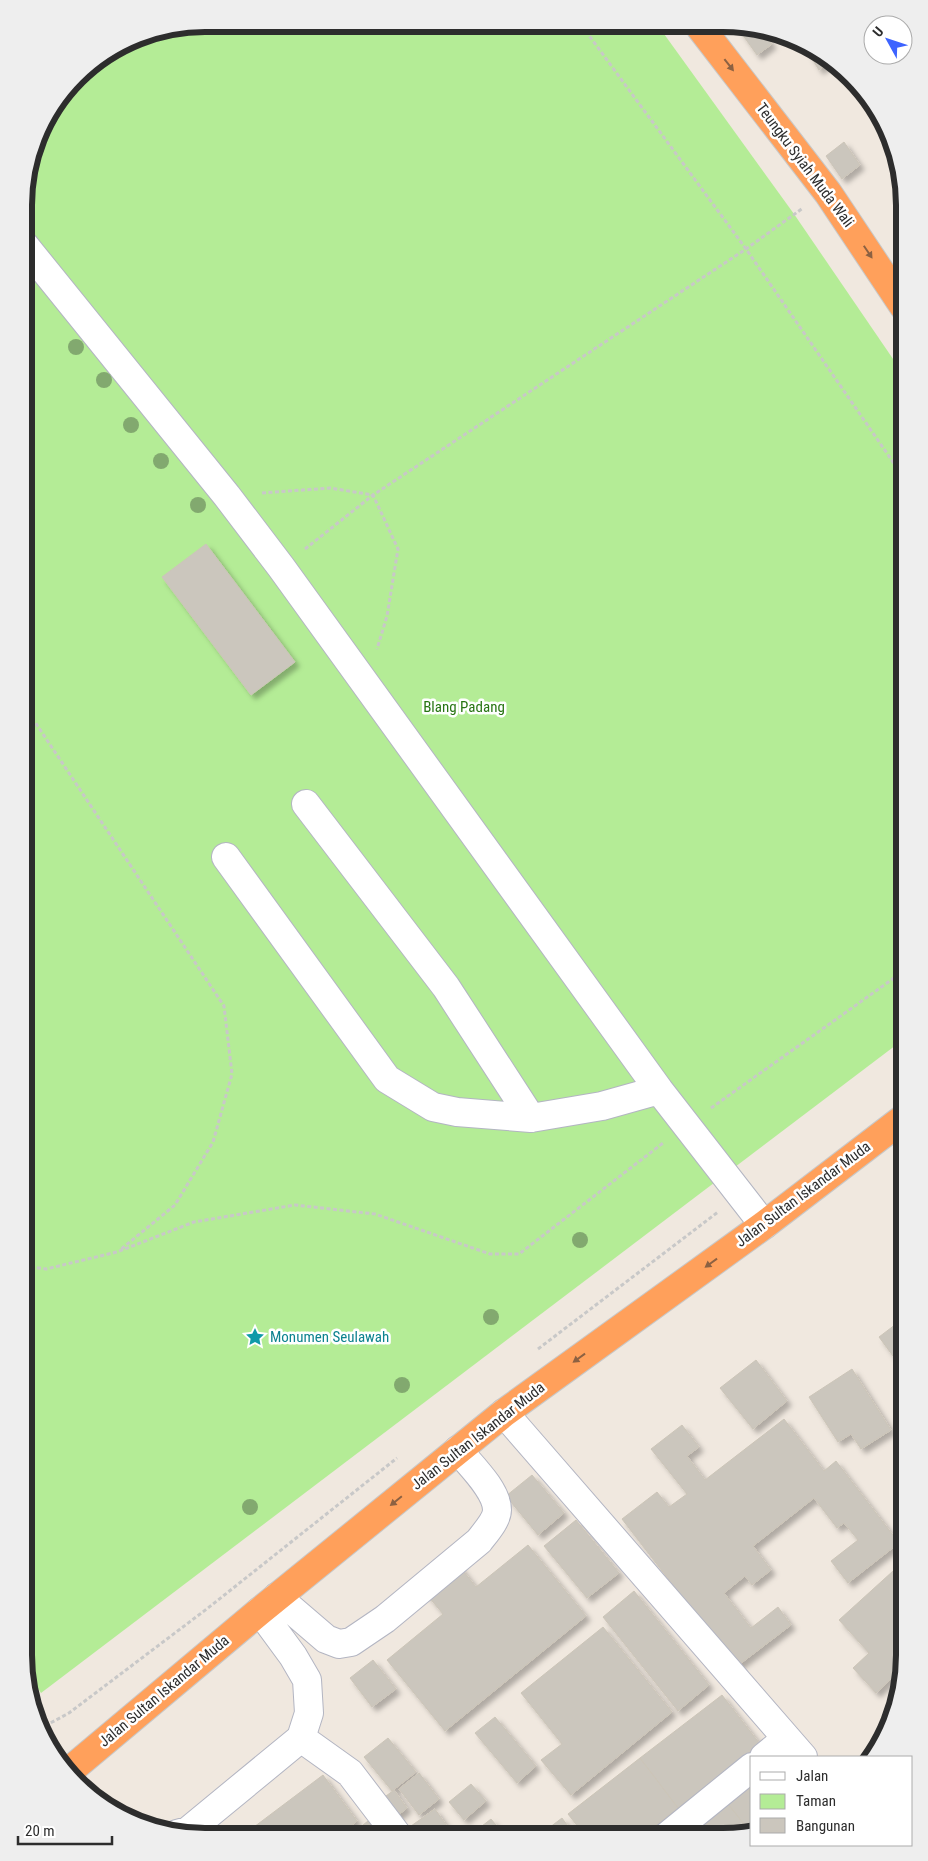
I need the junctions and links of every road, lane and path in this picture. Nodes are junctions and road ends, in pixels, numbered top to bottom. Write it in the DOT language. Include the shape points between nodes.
graph roads {
  1 [pos="586,32"];
  2 [pos="707,32"];
  3 [pos="828,193"];
  4 [pos="746,249"];
  5 [pos="33,256"];
  6 [pos="896,295"];
  7 [pos="896,466"];
  8 [pos="374,495"];
  9 [pos="227,496"];
  10 [pos="281,568"];
  11 [pos="367,684"];
  12 [pos="33,718"];
  13 [pos="306,804"];
  14 [pos="226,858"];
  15 [pos="895,978"];
  16 [pos="659,1090"];
  17 [pos="531,1118"];
  18 [pos="687,1125"];
  19 [pos="895,1125"];
  20 [pos="764,1225"];
  21 [pos="117,1252"];
  22 [pos="32,1267"];
  23 [pos="504,1413"];
  24 [pos="458,1450"];
  25 [pos="268,1604"];
  26 [pos="301,1738"];
  27 [pos="795,1748"];
  28 [pos="767,1756"];
  29 [pos="73,1768"];
  30 [pos="750,1769"];
  31 [pos="192,1827"];
  32 [pos="392,1828"];
  33 [pos="677,1828"];
  1 -- 4 [label="path"];
  2 -- 3 [label="highway, Teungku Syiah Muda Wali, one-way"];
  3 -- 4 [label="path"];
  3 -- 6 [label="highway, Teungku Syiah Muda Wali, one-way"];
  4 -- 7 [label="path"];
  4 -- 8 [label="path"];
  5 -- 9 [label="street"];
  8 -- 9 [label="path" via="330,488"];
  8 -- 10 [label="path"];
  8 -- 11 [label="path" via="398,550 387,616"];
  9 -- 10 [label="street"];
  10 -- 11 [label="street"];
  11 -- 16 [label="street"];
  12 -- 21 [label="path" via="224,1006 232,1074 213,1142 175,1205"];
  13 -- 17 [label="street" via="446,988"];
  14 -- 17 [label="street" via="386,1079 433,1107"];
  15 -- 18 [label="path"];
  16 -- 17 [label="street" via="602,1106"];
  16 -- 18 [label="street"];
  18 -- 20 [label="street"];
  18 -- 21 [label="path" via="519,1254 490,1254 375,1214 295,1205 194,1222"];
  19 -- 20 [label="highway, Jalan Sultan Iskandar Muda"];
  20 -- 23 [label="highway, Jalan Sultan Iskandar Muda, one-way"];
  21 -- 22 [label="path" via="46,1269"];
  23 -- 24 [label="highway, Jalan Sultan Iskandar Muda"];
  23 -- 27 [label="street"];
  24 -- 25 [label="highway, Jalan Sultan Iskandar Muda, one-way"];
  24 -- 25 [label="street" via="483,1480 494,1498 497,1511 479,1541 385,1619 351,1642 339,1644"];
  25 -- 26 [label="street" via="307,1680 308,1713"];
  25 -- 29 [label="highway, Jalan Sultan Iskandar Muda"];
  26 -- 31 [label="street"];
  26 -- 32 [label="street" via="350,1773"];
  27 -- 28 [label="street"];
  30 -- 33 [label="street"];
}
